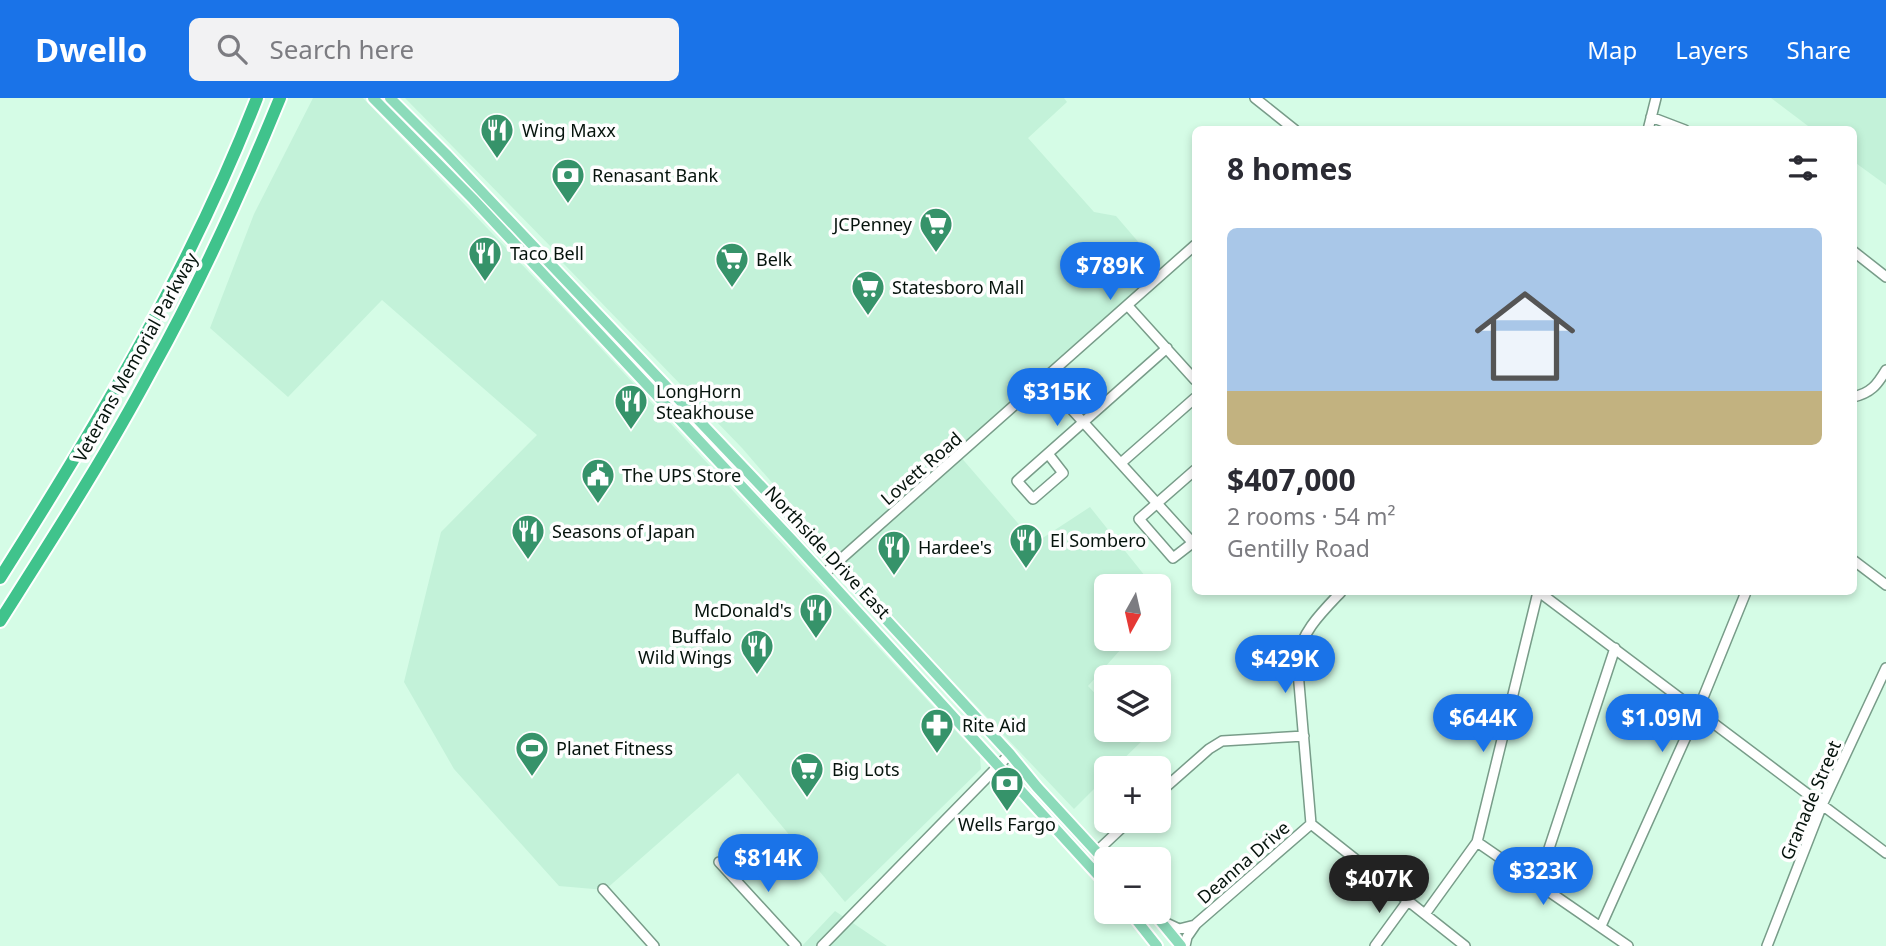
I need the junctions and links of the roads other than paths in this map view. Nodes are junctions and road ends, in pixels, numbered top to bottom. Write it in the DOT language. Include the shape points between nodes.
graph roads {
  1 [pos="257,98"];
  2 [pos="280,98"];
  3 [pos="287,98"];
  4 [pos="373,98"];
  5 [pos="1255,98"];
  6 [pos="1656,98"];
  7 [pos="395,101"];
  8 [pos="1651,117"];
  9 [pos="1290,126"];
  10 [pos="1649,126"];
  11 [pos="1675,126"];
  12 [pos="236,200"];
  13 [pos="1192,248"];
  14 [pos="1857,254"];
  15 [pos="1886,277"];
  16 [pos="1128,306"];
  17 [pos="1167,348"];
  18 [pos="1886,370"];
  19 [pos="1192,377"];
  20 [pos="1045,380"];
  21 [pos="1857,396"];
  22 [pos="1192,401"];
  23 [pos="1085,423"];
  24 [pos="1049,455"];
  25 [pos="1121,463"];
  26 [pos="1192,473"];
  27 [pos="1157,504"];
  28 [pos="1192,540"];
  29 [pos="1192,544"];
  30 [pos="1857,563"];
  31 [pos="835,564"];
  32 [pos="824,574"];
  33 [pos="0,578"];
  34 [pos="1886,585"];
  35 [pos="1338,595"];
  36 [pos="1538,595"];
  37 [pos="1543,595"];
  38 [pos="1745,595"];
  39 [pos="0,621"];
  40 [pos="1615,648"];
  41 [pos="1886,668"];
  42 [pos="1698,710"];
  43 [pos="1304,736"];
  44 [pos="1010,754"];
  45 [pos="998,765"];
  46 [pos="1171,783"];
  47 [pos="1822,805"];
  48 [pos="1311,824"];
  49 [pos="1116,833"];
  50 [pos="1477,842"];
  51 [pos="1101,847"];
  52 [pos="1094,850"];
  53 [pos="1886,853"];
  54 [pos="719,862"];
  55 [pos="1094,871"];
  56 [pos="1537,885"];
  57 [pos="603,889"];
  58 [pos="1407,902"];
  59 [pos="1425,914"];
  60 [pos="1140,924"];
  61 [pos="1163,924"];
  62 [pos="1170,924"];
  63 [pos="1196,925"];
  64 [pos="1601,926"];
  65 [pos="654,946"];
  66 [pos="796,946"];
  67 [pos="822,946"];
  68 [pos="1157,946"];
  69 [pos="1183,946"];
  70 [pos="1375,946"];
  71 [pos="1465,946"];
  72 [pos="1628,946"];
  73 [pos="1767,946"];
  1 -- 33 [label="highway, Veterans Memorial Parkway" via="208,211 148,329 74,461"];
  2 -- 12 [label="highway, Veterans Memorial Parkway"];
  3 -- 12 [label="highway" via="244,193"];
  4 -- 32 [label="main road, Northside Drive East"];
  5 -- 9 [label="street"];
  6 -- 8 [label="street"];
  7 -- 31 [label="main road, Northside Drive East"];
  8 -- 10 [label="street"];
  8 -- 11 [label="street"];
  12 -- 39 [label="highway, Veterans Memorial Parkway" via="151,372"];
  13 -- 16 [label="street, Lovett Road"];
  14 -- 15 [label="street"];
  16 -- 17 [label="street"];
  16 -- 20 [label="street, Lovett Road"];
  17 -- 19 [label="street"];
  17 -- 23 [label="street"];
  18 -- 21 [label="street" via="1876,387"];
  20 -- 23 [label="street"];
  20 -- 31 [label="street, Lovett Road"];
  22 -- 25 [label="street"];
  23 -- 24 [label="street"];
  23 -- 25 [label="street"];
  24 -- 24 [label="street" via="1017,481 1033,499 1063,472"];
  25 -- 27 [label="street"];
  26 -- 27 [label="street"];
  27 -- 28 [label="street"];
  27 -- 29 [label="street" via="1139,519 1173,558"];
  30 -- 34 [label="street"];
  31 -- 32 [label="street, Lovett Road"];
  31 -- 44 [label="main road, Northside Drive East"];
  32 -- 45 [label="main road, Northside Drive East"];
  35 -- 43 [label="street" via="1304,634 1298,648"];
  36 -- 50 [label="street"];
  37 -- 40 [label="street"];
  38 -- 42 [label="street"];
  40 -- 42 [label="street"];
  40 -- 56 [label="street"];
  41 -- 47 [label="street, Granade Street"];
  42 -- 47 [label="street"];
  42 -- 64 [label="street"];
  43 -- 46 [label="street" via="1223,741"];
  43 -- 48 [label="street"];
  44 -- 45 [label="street"];
  44 -- 52 [label="main road, Northside Drive East"];
  45 -- 55 [label="main road, Northside Drive East"];
  45 -- 67 [label="street"];
  47 -- 53 [label="street"];
  47 -- 73 [label="street, Granade Street"];
  48 -- 58 [label="street"];
  48 -- 63 [label="street, Deanna Drive"];
  49 -- 51 [label="street"];
  50 -- 56 [label="street"];
  50 -- 59 [label="street"];
  54 -- 66 [label="street"];
  56 -- 64 [label="street"];
  57 -- 65 [label="street"];
  58 -- 59 [label="street"];
  58 -- 70 [label="street"];
  59 -- 71 [label="street"];
  60 -- 68 [label="main road"];
  61 -- 69 [label="main road"];
  62 -- 63 [label="street, Deanna Drive" via="1179,929"];
  63 -- 69 [label="street, Deanna Drive"];
  64 -- 72 [label="street"];
}
